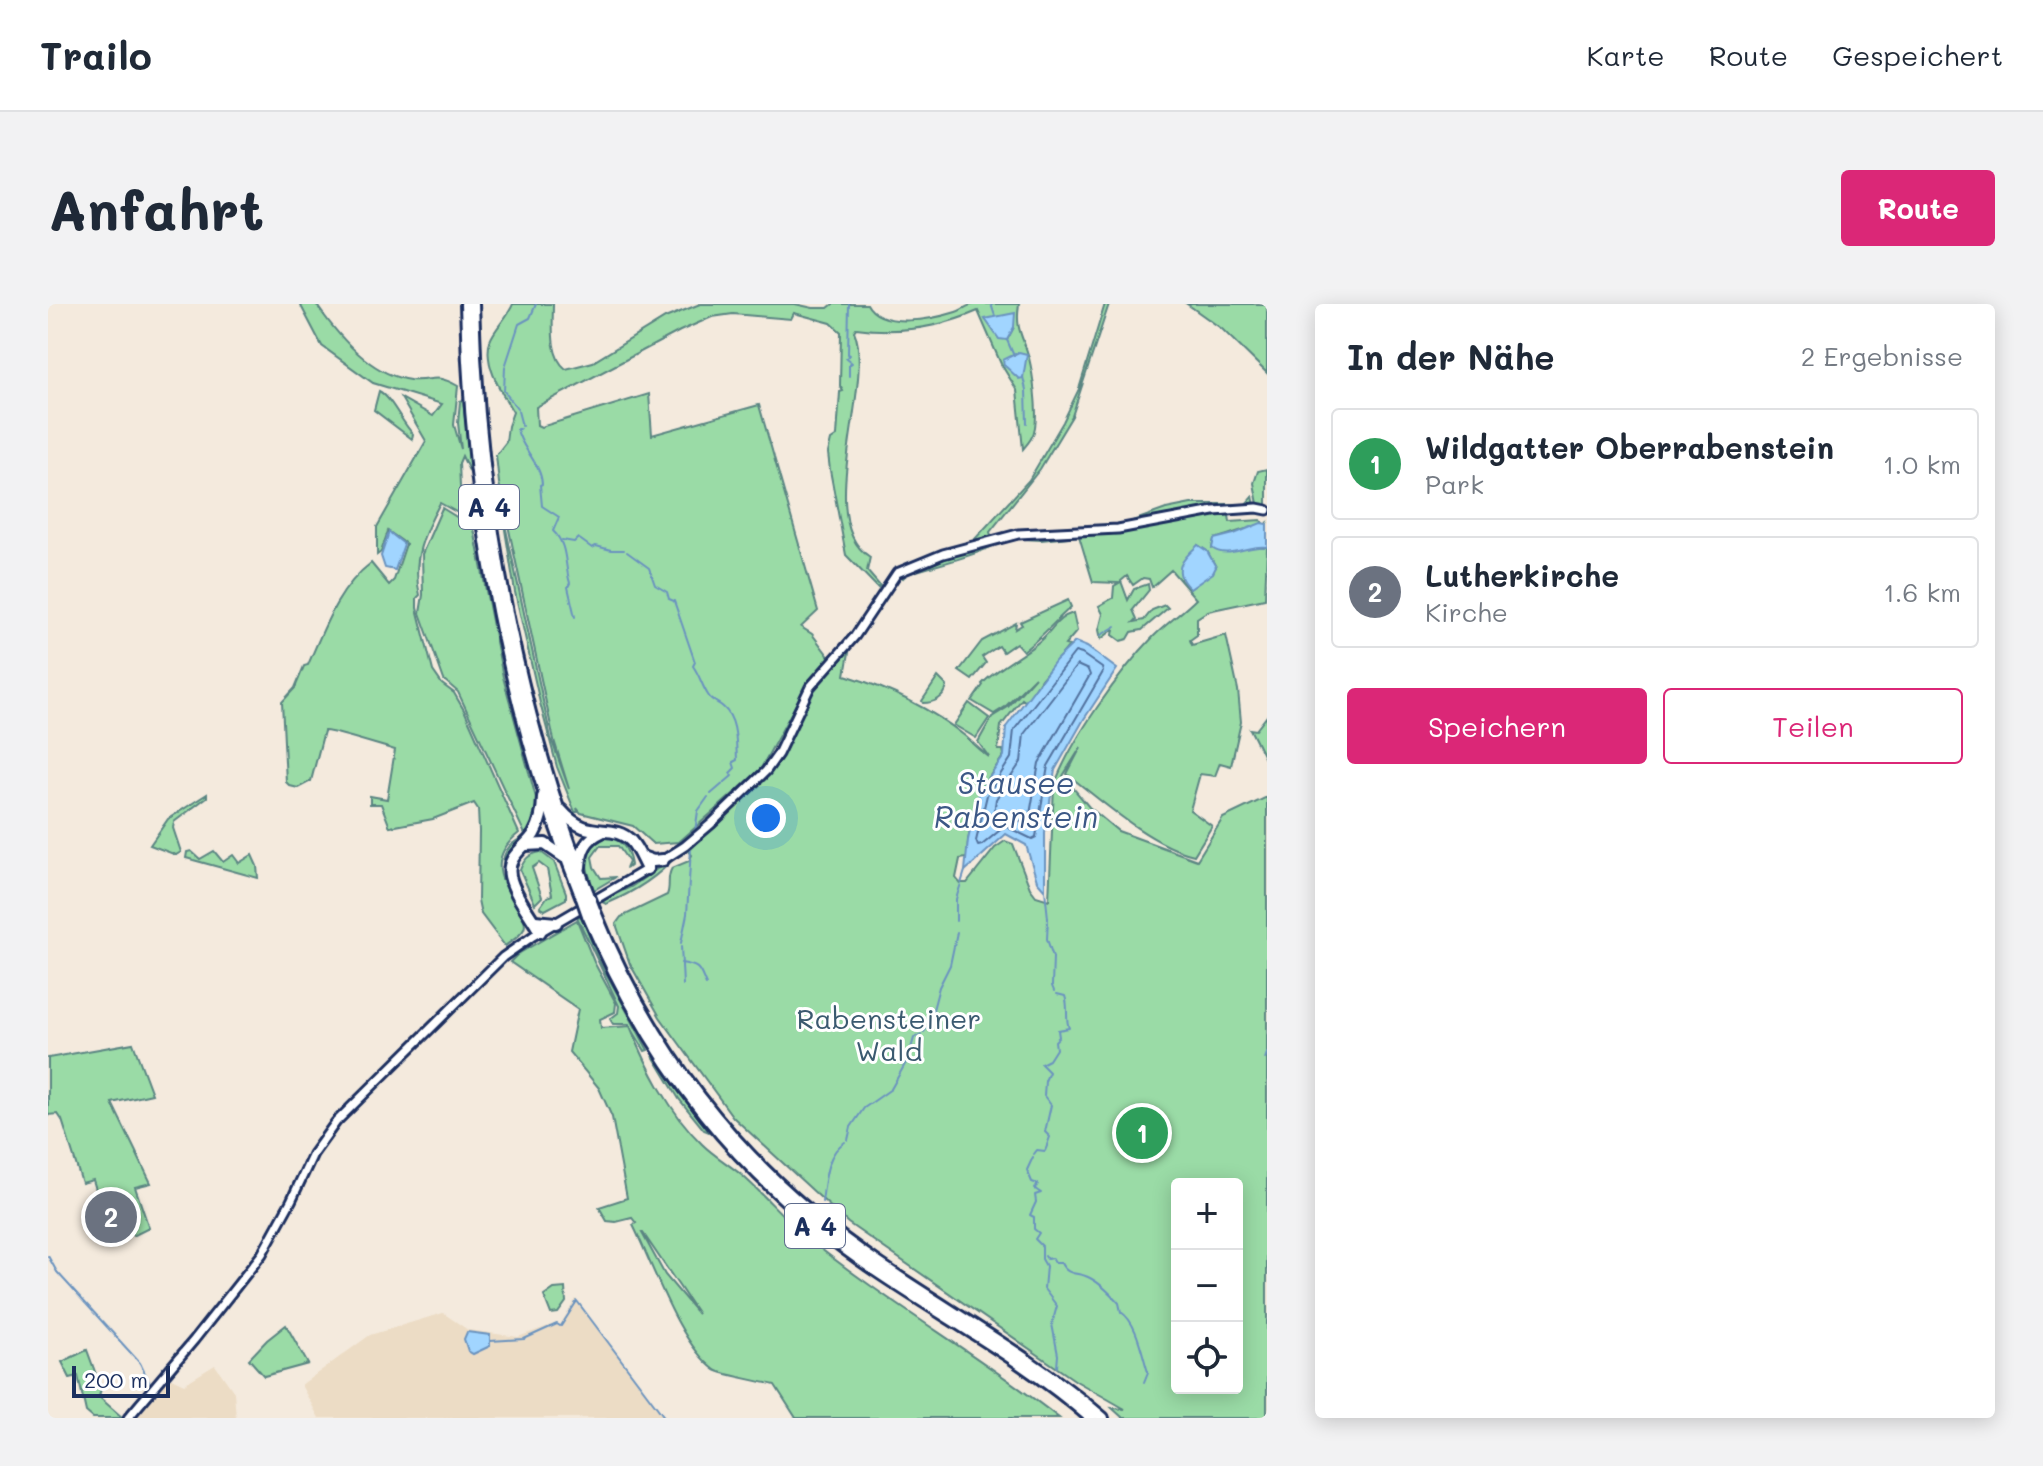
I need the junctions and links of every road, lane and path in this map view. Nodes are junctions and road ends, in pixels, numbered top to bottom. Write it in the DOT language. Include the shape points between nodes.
graph roads {
  1 [pos="466,304"];
  2 [pos="473,304"];
  3 [pos="1267,510"];
  4 [pos="543,787"];
  5 [pos="557,806"];
  6 [pos="605,831"];
  7 [pos="523,846"];
  8 [pos="642,857"];
  9 [pos="567,860"];
  10 [pos="663,860"];
  11 [pos="647,869"];
  12 [pos="580,873"];
  13 [pos="585,896"];
  14 [pos="592,913"];
  15 [pos="556,923"];
  16 [pos="538,926"];
  17 [pos="128,1418"];
  18 [pos="1091,1418"];
  19 [pos="1103,1418"];
  1 -- 4 [label="highway, A 4" via="474,446 488,552 513,679"];
  2 -- 5 [label="highway, A 4" via="481,450 495,554 528,707"];
  3 -- 10 [label="main road" via="1214,511 1118,529 1018,534 897,573 855,636 810,687 766,771 711,824"];
  4 -- 7 [label="highway" via="540,821"];
  4 -- 9 [label="highway, A 4"];
  5 -- 6 [label="highway" via="578,826"];
  5 -- 12 [label="highway, A 4"];
  6 -- 8 [label="highway" via="627,837"];
  6 -- 12 [label="highway" via="585,846"];
  7 -- 9 [label="highway" via="545,844"];
  7 -- 16 [label="highway" via="512,859 510,873"];
  8 -- 10 [label="highway"];
  8 -- 11 [label="highway"];
  9 -- 13 [label="highway, A 4"];
  10 -- 11 [label="main road"];
  11 -- 15 [label="main road"];
  12 -- 13 [label="highway, A 4"];
  13 -- 14 [label="highway, A 4, bridge"];
  14 -- 18 [label="highway, A 4" via="621,987 660,1056 701,1112 759,1176 839,1245 1036,1374"];
  14 -- 19 [label="highway, A 4" via="666,1051 710,1111 767,1174 847,1242 1040,1368"];
  15 -- 16 [label="highway"];
  16 -- 17 [label="main road" via="336,1122 313,1154 262,1254"];
}
